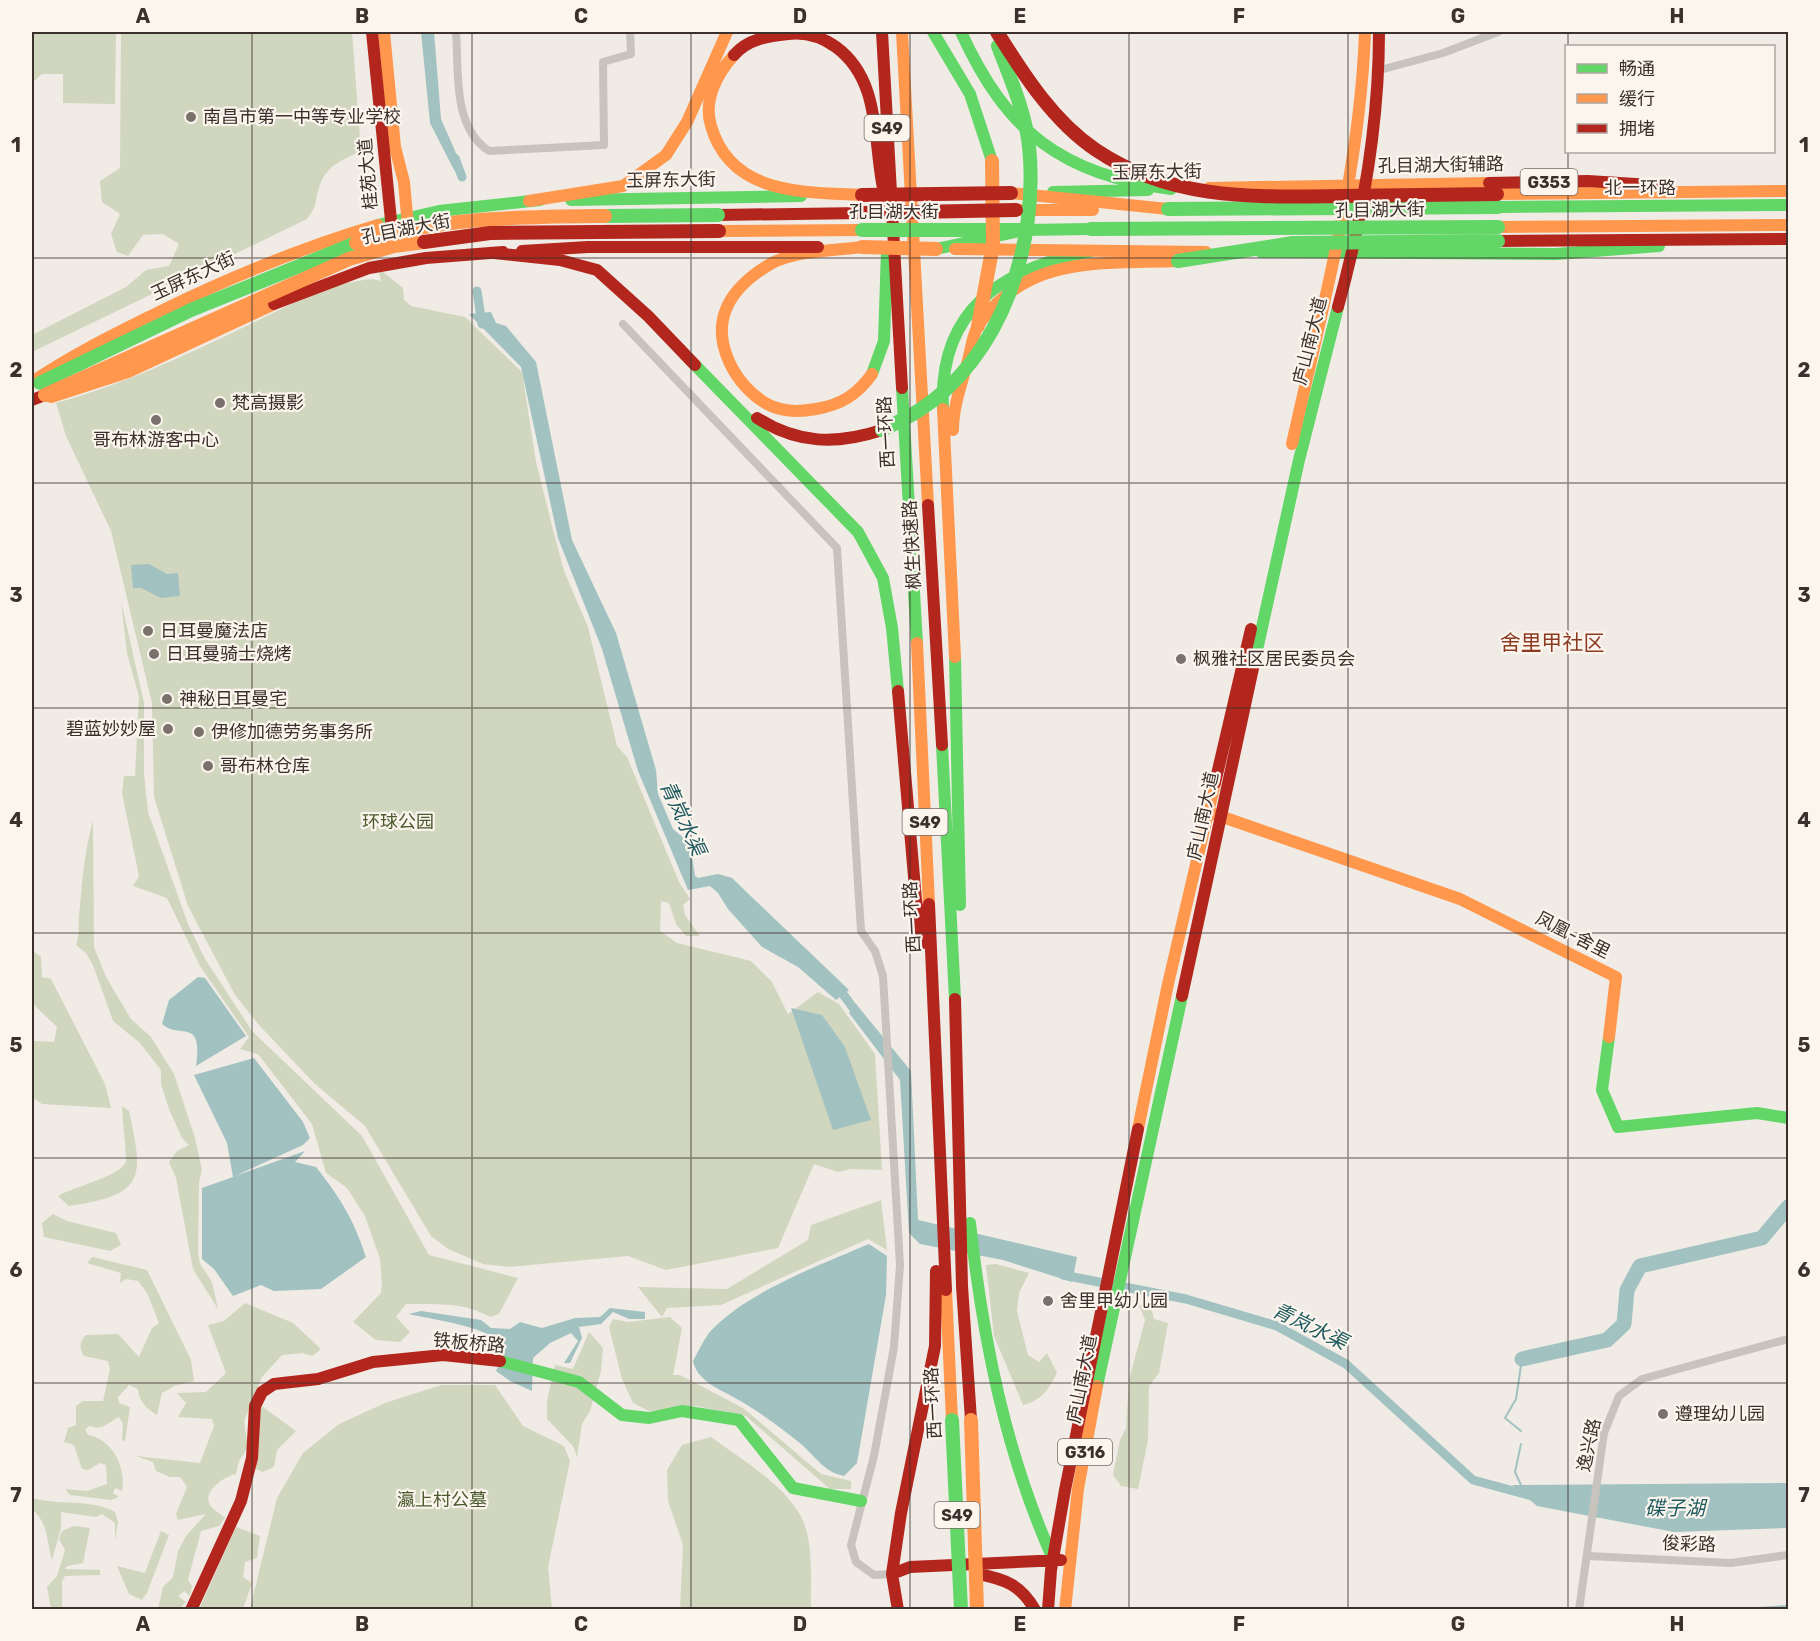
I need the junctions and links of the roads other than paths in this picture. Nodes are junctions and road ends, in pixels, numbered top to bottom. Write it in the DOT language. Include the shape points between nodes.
graph roads {
  1 [pos="372,32"];
  2 [pos="384,32"];
  3 [pos="456,32"];
  4 [pos="630,32"];
  5 [pos="727,32"];
  6 [pos="737,32"];
  7 [pos="882,32"];
  8 [pos="902,32"];
  9 [pos="933,32"];
  10 [pos="961,32"];
  11 [pos="995,32"];
  12 [pos="1365,32"];
  13 [pos="1379,32"];
  14 [pos="1498,32"];
  15 [pos="1380,70"];
  16 [pos="705,82"];
  17 [pos="1349,184"];
  18 [pos="1366,184"];
  19 [pos="1172,189"];
  20 [pos="1788,191"];
  21 [pos="1750,192"];
  22 [pos="1011,193"];
  23 [pos="862,195"];
  24 [pos="1497,200"];
  25 [pos="529,201"];
  26 [pos="1788,205"];
  27 [pos="1168,209"];
  28 [pos="407,216"];
  29 [pos="390,220"];
  30 [pos="891,224"];
  31 [pos="1788,225"];
  32 [pos="1024,230"];
  33 [pos="1498,234"];
  34 [pos="1788,239"];
  35 [pos="1732,240"];
  36 [pos="862,247"];
  37 [pos="936,249"];
  38 [pos="1092,251"];
  39 [pos="494,253"];
  40 [pos="1335,253"];
  41 [pos="1351,253"];
  42 [pos="397,261"];
  43 [pos="623,324"];
  44 [pos="978,327"];
  45 [pos="35,391"];
  46 [pos="721,391"];
  47 [pos="949,553"];
  48 [pos="1215,814"];
  49 [pos="955,985"];
  50 [pos="956,1022"];
  51 [pos="935,1023"];
  52 [pos="959,1104"];
  53 [pos="937,1109"];
  54 [pos="1788,1118"];
  55 [pos="1110,1299"];
  56 [pos="1788,1339"];
  57 [pos="861,1501"];
  58 [pos="1788,1555"];
  59 [pos="1588,1556"];
  60 [pos="1070,1561"];
  61 [pos="1052,1564"];
  62 [pos="892,1574"];
  63 [pos="978,1574"];
  64 [pos="1067,1581"];
  65 [pos="190,1610"];
  66 [pos="898,1610"];
  67 [pos="961,1610"];
  68 [pos="977,1610"];
  69 [pos="1035,1610"];
  70 [pos="1047,1610"];
  71 [pos="1065,1610"];
  72 [pos="1579,1610"];
  1 -- 29 [label="main road, 桂苑大道"];
  2 -- 28 [label="main road, 桂苑大道" via="395,147"];
  3 -- 4 [label="street" via="462,115 477,144 489,152 604,145 603,62 630,54"];
  5 -- 16 [label="main road"];
  6 -- 16 [label="main road"];
  7 -- 30 [label="main road, S49"];
  8 -- 49 [label="main road, 枫生快速路 / S49"];
  9 -- 44 [label="main road, bridge" via="970,91 985,128 992,162 995,237 991,275"];
  10 -- 19 [label="main road" via="989,89 1014,120 1059,155 1102,175"];
  11 -- 24 [label="main road, bridge" via="1047,106 1079,139 1120,166 1163,183 1239,197"];
  11 -- 46 [label="main road, bridge" via="1020,106 1032,183 1019,261 1001,312 973,359 937,397 900,423 859,439 798,440 776,432"];
  12 -- 17 [label="main road, 庐山南大道 / G316" via="1363,92"];
  13 -- 15 [label="main road, 庐山南大道 / G316"];
  14 -- 15 [label="street" via="1443,53"];
  15 -- 18 [label="main road, 庐山南大道 / G316"];
  16 -- 25 [label="main road" via="666,155 623,186"];
  17 -- 18 [label="main road, 孔目湖大街辅路 / G353"];
  17 -- 19 [label="main road, 玉屏东大街"];
  17 -- 40 [label="main road, 庐山南大道 / G316"];
  18 -- 21 [label="main road, 孔目湖大街辅路 / G353" via="1588,181"];
  18 -- 41 [label="main road, 庐山南大道 / G316"];
  19 -- 22 [label="main road, 玉屏东大街"];
  20 -- 21 [label="main road, G353"];
  21 -- 24 [label="main road"];
  22 -- 23 [label="main road, 玉屏东大街, bridge"];
  22 -- 27 [label="main road"];
  23 -- 25 [label="main road, 玉屏东大街"];
  23 -- 30 [label="main road" via="763,184 729,164 714,144 708,121 714,79 742,46 765,35 789,33 821,38 848,56 861,76 873,114 878,168"];
  24 -- 26 [label="main road, 北一环路"];
  24 -- 27 [label="main road, 北一环路, bridge"];
  25 -- 28 [label="main road, 玉屏东大街"];
  27 -- 45 [label="main road, 孔目湖大街, bridge" via="489,217 392,232 344,247 191,310"];
  28 -- 29 [label="main road, 玉屏东大街"];
  28 -- 42 [label="main road, 桂苑大道" via="408,240"];
  29 -- 42 [label="main road, 桂苑大道"];
  29 -- 45 [label="main road, 玉屏东大街" via="272,259 61,361"];
  30 -- 36 [label="main road" via="883,270 884,333 877,364 862,388 844,402 816,412 784,410 754,396 735,376 720,330 726,307 740,283 774,262"];
  30 -- 51 [label="main road, 西一环路 / S49"];
  31 -- 33 [label="main road, 孔目湖大街"];
  32 -- 33 [label="main road, 孔目湖大街, bridge"];
  32 -- 37 [label="main road"];
  32 -- 45 [label="main road, 孔目湖大街, bridge" via="490,233 394,246 349,259"];
  33 -- 35 [label="main road"];
  33 -- 44 [label="main road, bridge" via="1293,243 1178,261 1078,265 1042,273 1011,290"];
  34 -- 35 [label="main road"];
  35 -- 41 [label="main road" via="1556,254"];
  36 -- 37 [label="main road, bridge"];
  36 -- 39 [label="main road" via="588,248"];
  37 -- 38 [label="main road"];
  38 -- 40 [label="main road"];
  38 -- 47 [label="main road" via="1031,266 1000,282 962,319 948,354 942,399"];
  39 -- 42 [label="main road"];
  39 -- 46 [label="main road" via="560,260 597,270"];
  40 -- 41 [label="main road"];
  40 -- 48 [label="main road, 庐山南大道 / G316"];
  41 -- 48 [label="main road, 庐山南大道 / G316"];
  42 -- 45 [label="main road" via="313,287 88,388"];
  43 -- 57 [label="street" via="837,548 861,931 875,951 883,976 900,1264 894,1347 874,1456"];
  44 -- 47 [label="main road, bridge" via="953,413"];
  46 -- 51 [label="main road" via="858,532 883,578 892,628 916,900"];
  47 -- 50 [label="main road" via="958,727 960,907"];
  48 -- 54 [label="main road, 凤凰-舍里" via="1461,899 1616,977 1602,1090 1618,1127 1757,1113"];
  48 -- 55 [label="main road, 庐山南大道 / G316" via="1168,984"];
  49 -- 50 [label="main road, 西一环路 / S49"];
  50 -- 52 [label="main road, 西一环路 / S49"];
  51 -- 53 [label="main road, 西一环路 / S49"];
  52 -- 61 [label="main road" via="976,1290 990,1363 1014,1466"];
  52 -- 68 [label="main road, 西一环路 / S49, bridge" via="962,1286"];
  53 -- 62 [label="main road" via="935,1346"];
  53 -- 67 [label="main road, 西一环路 / S49, bridge"];
  55 -- 60 [label="main road, 庐山南大道 / G316"];
  55 -- 61 [label="main road, 庐山南大道 / G316"];
  56 -- 59 [label="street, 逸兴路" via="1642,1379 1619,1396 1604,1433"];
  57 -- 62 [label="street" via="851,1545 856,1562 874,1575"];
  57 -- 65 [label="main road, 铁板桥路" via="793,1488 739,1420 682,1411 649,1418 622,1415 579,1382 489,1359 443,1355 373,1362 318,1379 274,1384 262,1392 252,1422 252,1458 241,1501"];
  58 -- 59 [label="street, 俊彩路" via="1731,1563"];
  59 -- 72 [label="street, 逸兴路"];
  60 -- 61 [label="main road"];
  60 -- 64 [label="main road, 庐山南大道 / G316"];
  61 -- 62 [label="main road" via="910,1567"];
  61 -- 63 [label="main road"];
  61 -- 64 [label="main road"];
  61 -- 70 [label="main road, 庐山南大道 / G316"];
  62 -- 63 [label="main road"];
  62 -- 66 [label="main road"];
  63 -- 69 [label="main road" via="1010,1579"];
  64 -- 71 [label="main road, 庐山南大道 / G316"];
}
